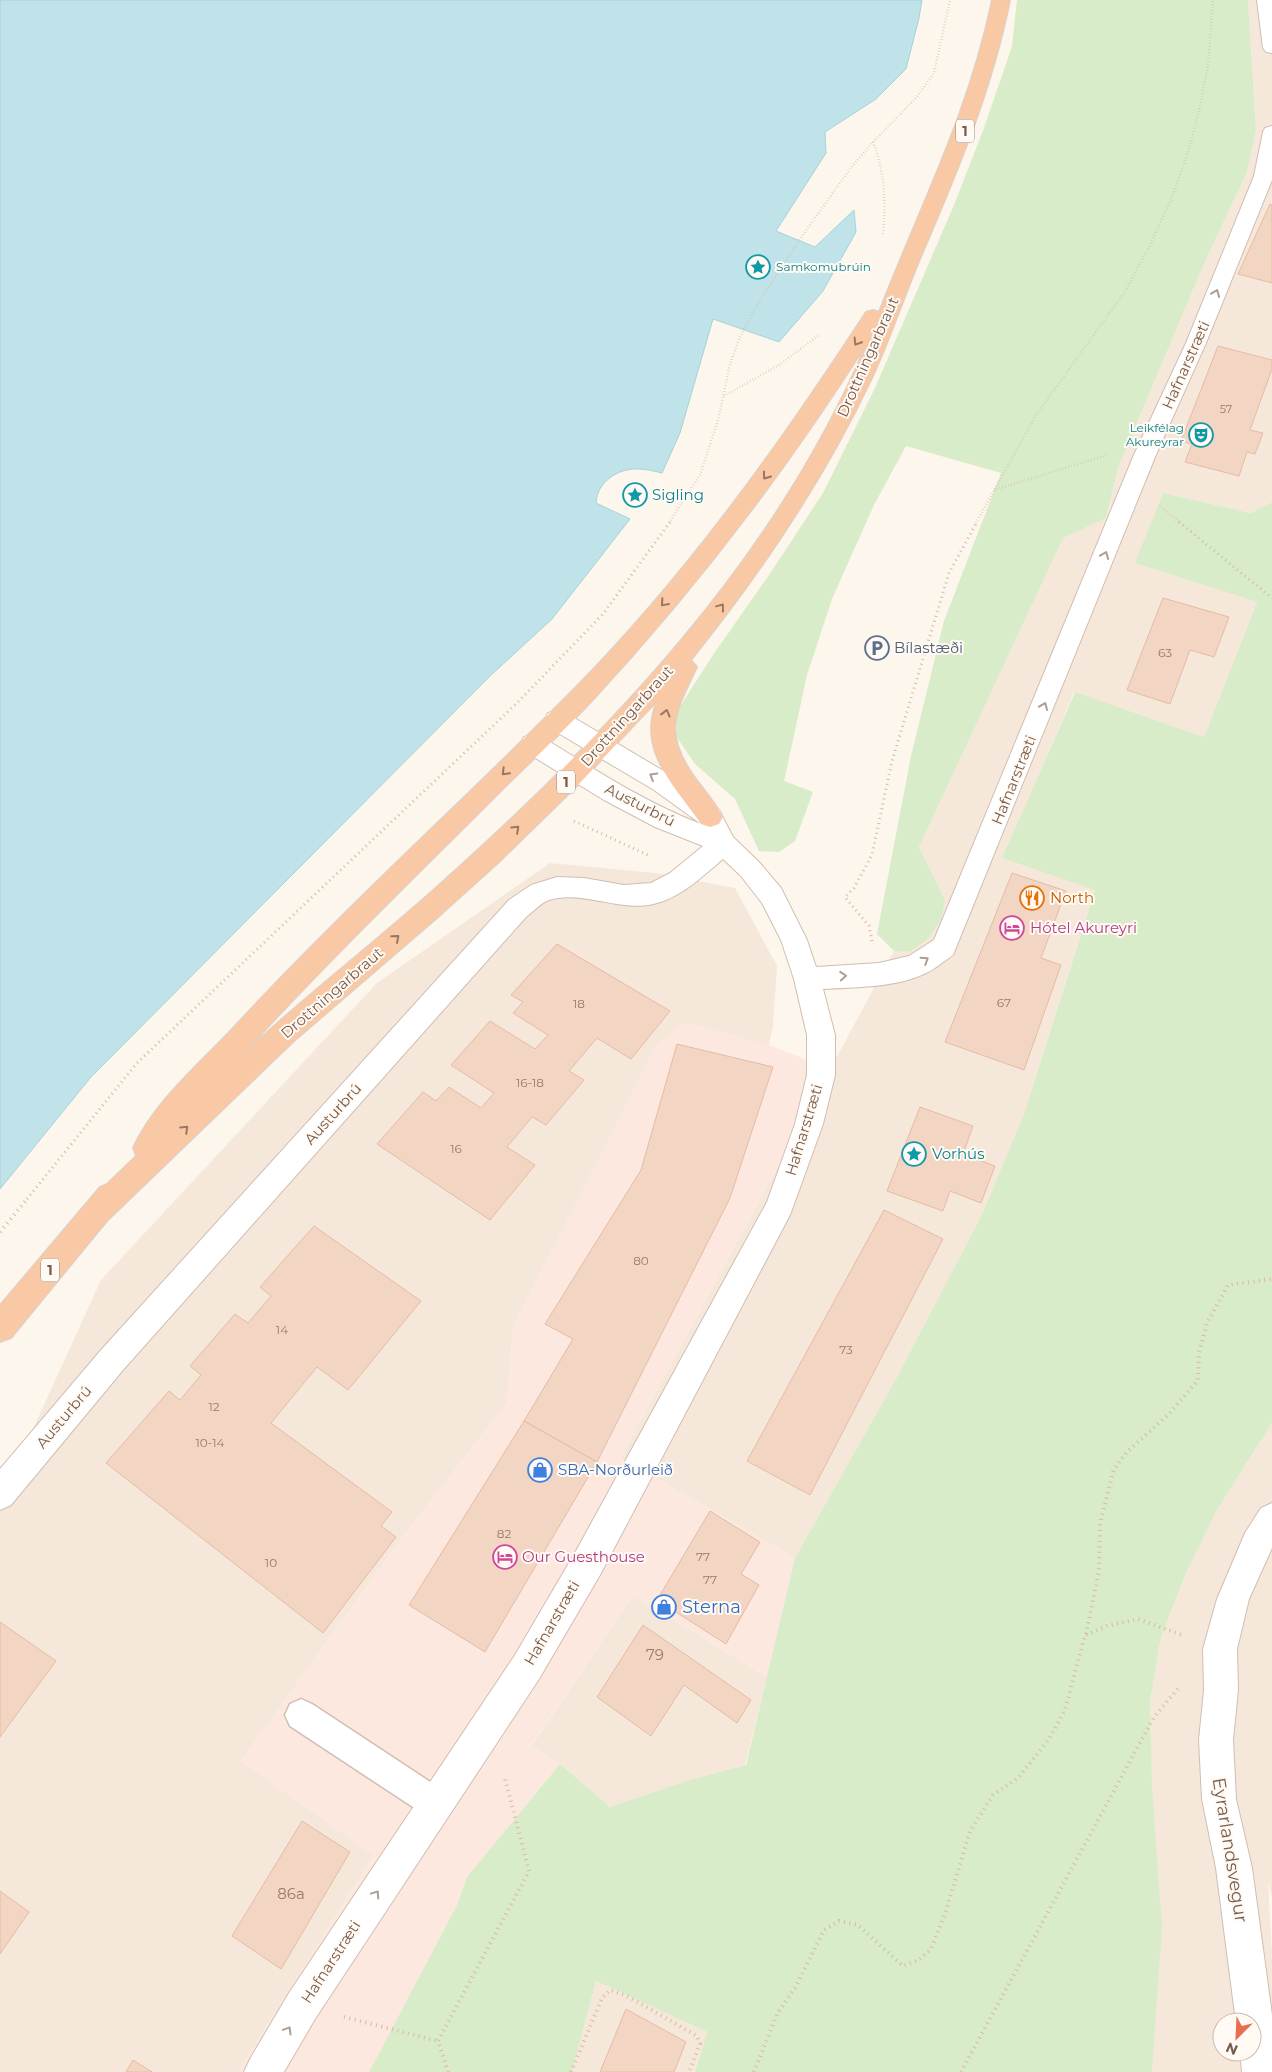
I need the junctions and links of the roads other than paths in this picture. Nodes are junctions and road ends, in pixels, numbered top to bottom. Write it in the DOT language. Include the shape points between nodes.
graph roads {
  1 [pos="1001,0"];
  2 [pos="1266,0"];
  3 [pos="1272,48"];
  4 [pos="1272,132"];
  5 [pos="911,256"];
  6 [pos="700,634"];
  7 [pos="557,720"];
  8 [pos="533,744"];
  9 [pos="601,746"];
  10 [pos="577,771"];
  11 [pos="710,817"];
  12 [pos="724,844"];
  13 [pos="807,979"];
  14 [pos="99,1212"];
  15 [pos="0,1328"];
  16 [pos="0,1494"];
  17 [pos="1272,1519"];
  18 [pos="300,1715"];
  19 [pos="436,1804"];
  20 [pos="263,2072"];
  21 [pos="1261,2072"];
  1 -- 5 [label="highway, Drottningarbraut / 1" via="982,84"];
  2 -- 3 [label="street"];
  13 -- 4 [label="street, Hafnarstræti, one-way" via="879,974 916,966 944,947 1264,176"];
  6 -- 5 [label="highway, Drottningarbraut / 1, one-way" via="755,560 836,429 864,374"];
  5 -- 7 [label="highway, Drottningarbraut / 1, one-way" via="833,380 760,484 710,549 613,662"];
  6 -- 9 [label="highway, Drottningarbraut / 1"];
  11 -- 6 [label="highway, one-way" via="674,765 665,747 662,728 667,706"];
  7 -- 8 [label="highway, Drottningarbraut / 1"];
  7 -- 9 [label="street, Austurbrú"];
  8 -- 10 [label="street, Austurbrú"];
  8 -- 14 [label="highway, Drottningarbraut / 1, one-way" via="287,988 174,1110"];
  9 -- 10 [label="highway, Drottningarbraut / 1"];
  11 -- 9 [label="street, Austurbrú, one-way" via="663,782"];
  10 -- 12 [label="street, Austurbrú" via="664,820"];
  14 -- 10 [label="highway, Drottningarbraut / 1, one-way" via="285,1033 447,894"];
  11 -- 12 [label="street, Austurbrú"];
  12 -- 13 [label="street, Austurbrú" via="772,896 794,940"];
  12 -- 16 [label="street, Austurbrú" via="674,883 652,894 621,895 574,887 544,891 518,908 112,1360"];
  13 -- 19 [label="street, Hafnarstræti" via="821,1035 820,1075 809,1124 780,1206 588,1563 526,1668"];
  14 -- 15 [label="highway, Drottningarbraut / 1"];
  17 -- 21 [label="street, Eyrarlandsvegur" via="1256,1544 1234,1599 1220,1649 1221,1690 1216,1740 1219,1798 1234,1868"];
  18 -- 19 [label="lane"];
  20 -- 19 [label="street, Hafnarstræti, one-way" via="302,2006"];
}
